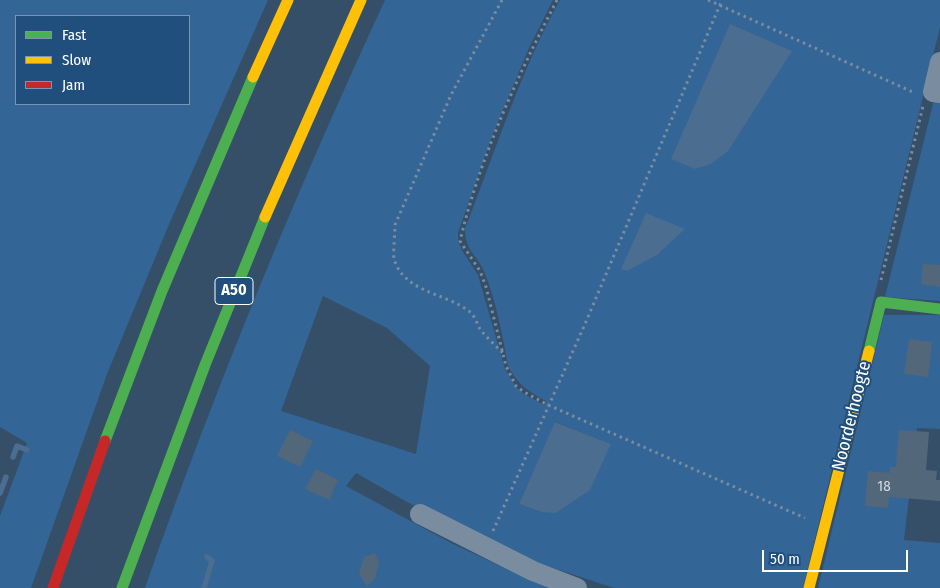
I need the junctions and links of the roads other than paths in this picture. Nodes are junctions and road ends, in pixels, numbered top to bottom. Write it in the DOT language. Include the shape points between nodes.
graph roads {
  1 [pos="288,0"];
  2 [pos="361,0"];
  3 [pos="940,62"];
  4 [pos="930,93"];
  5 [pos="940,309"];
  6 [pos="420,514"];
  7 [pos="53,588"];
  8 [pos="122,588"];
  9 [pos="577,588"];
  10 [pos="809,588"];
  1 -- 7 [label="main road" via="200,199 134,363"];
  2 -- 8 [label="main road, A50" via="267,211 195,388"];
  3 -- 4 [label="street"];
  5 -- 10 [label="main road, Noorderhoogte" via="880,302"];
  6 -- 9 [label="street" via="486,548"];
}
